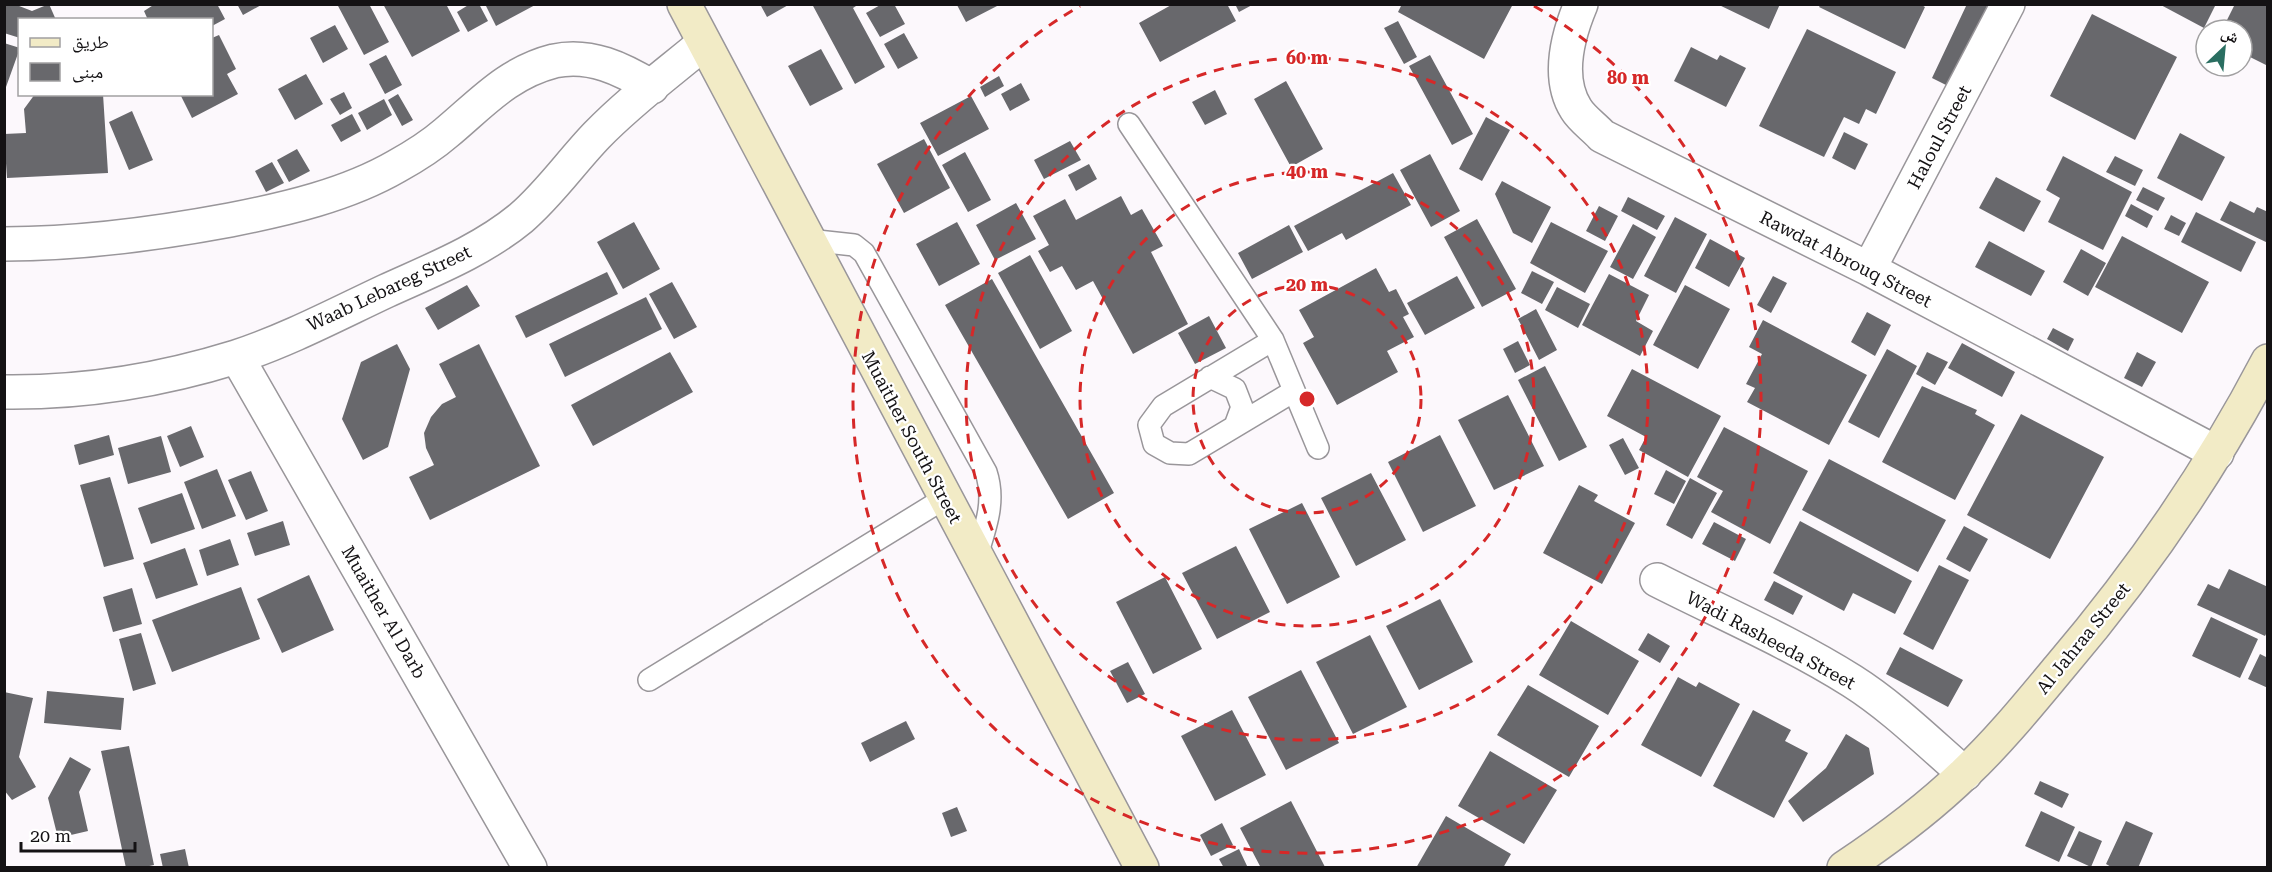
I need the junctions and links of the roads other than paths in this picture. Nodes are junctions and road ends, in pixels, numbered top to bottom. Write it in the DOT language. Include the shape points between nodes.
graph roads {
  1 [pos="684,4"];
  2 [pos="1581,4"];
  3 [pos="2008,4"];
  4 [pos="704,44"];
  5 [pos="652,87"];
  6 [pos="1129,124"];
  7 [pos="808,240"];
  8 [pos="4,244"];
  9 [pos="1869,270"];
  10 [pos="1273,340"];
  11 [pos="237,357"];
  12 [pos="2268,361"];
  13 [pos="1210,377"];
  14 [pos="1294,391"];
  15 [pos="4,392"];
  16 [pos="1235,426"];
  17 [pos="1318,448"];
  18 [pos="2217,453"];
  19 [pos="945,498"];
  20 [pos="976,558"];
  21 [pos="1657,580"];
  22 [pos="649,680"];
  23 [pos="1965,774"];
  24 [pos="522,865"];
  25 [pos="1854,865"];
  26 [pos="1142,867"];
  1 -- 4 [label="street, Muaither South Street"];
  2 -- 9 [label="street, Rawdat Abrouq Street" via="1568,36 1566,77 1575,108 1602,136"];
  3 -- 9 [label="street, Haloul Street"];
  4 -- 5 [label="street, Waab Lebareg Street"];
  4 -- 7 [label="street, Muaither South Street"];
  5 -- 8 [label="street" via="612,65 594,60 557,61 518,74 498,86 422,152 392,169 320,198 282,210 161,233"];
  5 -- 11 [label="street, Waab Lebareg Street" via="597,135 551,190 485,243"];
  6 -- 10 [label="lane"];
  7 -- 19 [label="street, Muaither South Street"];
  7 -- 20 [label="lane" via="854,245 864,253 986,472 991,508"];
  9 -- 18 [label="street, Rawdat Abrouq Street"];
  10 -- 13 [label="lane"];
  10 -- 14 [label="lane"];
  11 -- 15 [label="street, Waab Lebareg Street" via="144,380 48,393"];
  11 -- 24 [label="street, Muaither Al Darb"];
  12 -- 18 [label="street, Al Jahraa Street"];
  13 -- 16 [label="lane" via="1235,389 1242,407"];
  13 -- 16 [label="lane" via="1162,406 1149,425 1155,444 1170,453 1189,454"];
  14 -- 16 [label="lane"];
  14 -- 17 [label="lane"];
  18 -- 23 [label="street, Al Jahraa Street" via="2115,602"];
  19 -- 20 [label="street, Muaither South Street"];
  19 -- 22 [label="lane"];
  20 -- 26 [label="street, Muaither South Street"];
  21 -- 23 [label="street, Wadi Rasheeda Street" via="1853,682"];
  23 -- 25 [label="street, Al Jahraa Street"];
}
